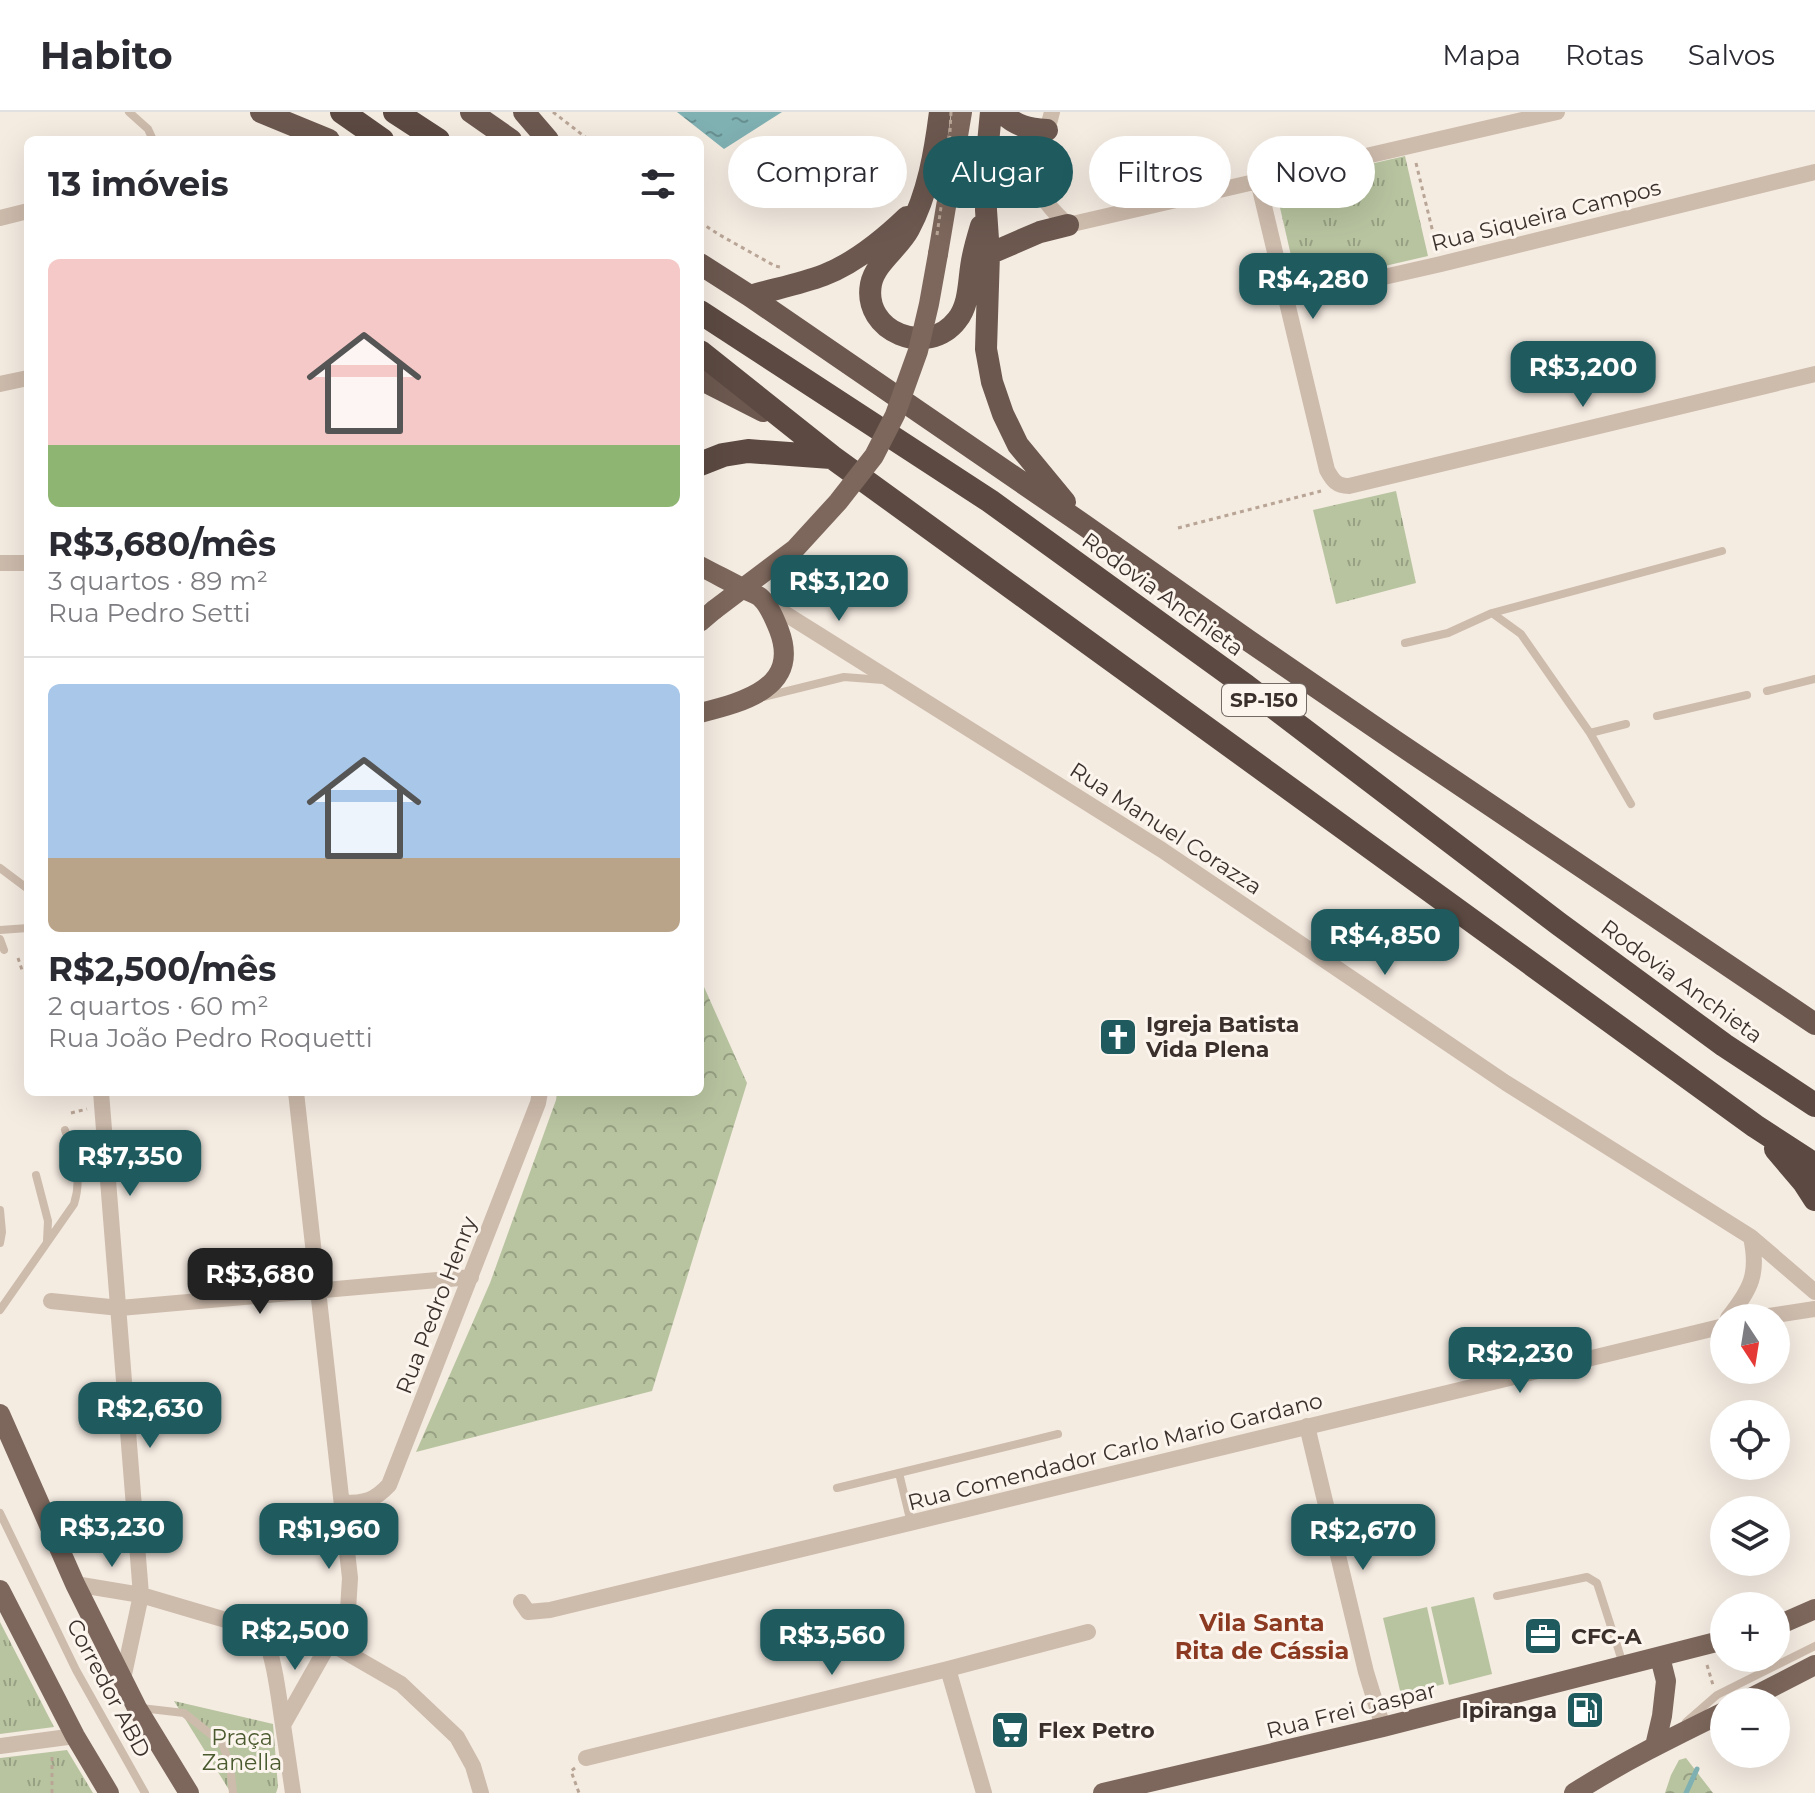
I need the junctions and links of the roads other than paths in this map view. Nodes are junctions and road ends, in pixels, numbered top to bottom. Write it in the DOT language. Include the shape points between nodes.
graph roads {
  1 [pos="129,112"];
  2 [pos="261,112"];
  3 [pos="291,112"];
  4 [pos="342,112"];
  5 [pos="395,112"];
  6 [pos="471,112"];
  7 [pos="940,112"];
  8 [pos="962,112"];
  9 [pos="991,112"];
  10 [pos="1001,112"];
  11 [pos="1557,112"];
  12 [pos="1050,121"];
  13 [pos="151,136"];
  14 [pos="321,136"];
  15 [pos="325,136"];
  16 [pos="376,136"];
  17 [pos="432,136"];
  18 [pos="505,136"];
  19 [pos="989,136"];
  20 [pos="1375,154"];
  21 [pos="1815,172"];
  22 [pos="1247,184"];
  23 [pos="919,205"];
  24 [pos="1053,208"];
  25 [pos="1265,208"];
  26 [pos="986,210"];
  27 [pos="24,212"];
  28 [pos="0,218"];
  29 [pos="1068,225"];
  30 [pos="989,254"];
  31 [pos="704,267"];
  32 [pos="750,296"];
  33 [pos="1287,299"];
  34 [pos="704,315"];
  35 [pos="704,355"];
  36 [pos="1815,374"];
  37 [pos="24,379"];
  38 [pos="704,381"];
  39 [pos="0,384"];
  40 [pos="791,424"];
  41 [pos="832,457"];
  42 [pos="704,462"];
  43 [pos="1084,525"];
  44 [pos="1722,551"];
  45 [pos="0,563"];
  46 [pos="24,563"];
  47 [pos="704,568"];
  48 [pos="760,598"];
  49 [pos="1492,613"];
  50 [pos="707,616"];
  51 [pos="1405,643"];
  52 [pos="1815,679"];
  53 [pos="896,682"];
  54 [pos="1767,691"];
  55 [pos="1747,695"];
  56 [pos="739,703"];
  57 [pos="704,712"];
  58 [pos="1657,716"];
  59 [pos="1626,724"];
  60 [pos="1590,733"];
  61 [pos="1631,804"];
  62 [pos="0,868"];
  63 [pos="24,886"];
  64 [pos="24,928"];
  65 [pos="0,930"];
  66 [pos="0,939"];
  67 [pos="4,950"];
  68 [pos="1781,1001"];
  69 [pos="1815,1012"];
  70 [pos="1815,1024"];
  71 [pos="101,1096"];
  72 [pos="296,1096"];
  73 [pos="539,1096"];
  74 [pos="1815,1105"];
  75 [pos="1755,1126"];
  76 [pos="65,1130"];
  77 [pos="1815,1165"];
  78 [pos="36,1175"];
  79 [pos="1815,1199"];
  80 [pos="0,1210"];
  81 [pos="1,1231"];
  82 [pos="1751,1237"];
  83 [pos="0,1243"];
  84 [pos="47,1243"];
  85 [pos="471,1277"];
  86 [pos="318,1291"];
  87 [pos="1815,1292"];
  88 [pos="51,1301"];
  89 [pos="1739,1304"];
  90 [pos="120,1308"];
  91 [pos="1815,1309"];
  92 [pos="0,1310"];
  93 [pos="1790,1313"];
  94 [pos="1710,1326"];
  95 [pos="0,1414"];
  96 [pos="1307,1426"];
  97 [pos="1058,1434"];
  98 [pos="899,1473"];
  99 [pos="837,1488"];
  100 [pos="343,1503"];
  101 [pos="0,1513"];
  102 [pos="911,1524"];
  103 [pos="75,1584"];
  104 [pos="0,1590"];
  105 [pos="141,1595"];
  106 [pos="1497,1596"];
  107 [pos="521,1602"];
  108 [pos="1815,1609"];
  109 [pos="1790,1620"];
  110 [pos="263,1631"];
  111 [pos="1088,1632"];
  112 [pos="330,1643"];
  113 [pos="1710,1643"];
  114 [pos="1815,1646"];
  115 [pos="1660,1657"];
  116 [pos="1624,1665"];
  117 [pos="1815,1665"];
  118 [pos="948,1669"];
  119 [pos="123,1679"];
  120 [pos="1746,1688"];
  121 [pos="1770,1688"];
  122 [pos="137,1708"];
  123 [pos="1710,1710"];
  124 [pos="283,1725"];
  125 [pos="1383,1727"];
  126 [pos="75,1736"];
  127 [pos="1659,1743"];
  128 [pos="0,1746"];
  129 [pos="586,1758"];
  130 [pos="109,1793"];
  131 [pos="145,1793"];
  132 [pos="189,1793"];
  133 [pos="233,1793"];
  134 [pos="293,1793"];
  135 [pos="481,1793"];
  136 [pos="984,1793"];
  137 [pos="1103,1793"];
  138 [pos="1574,1793"];
  1 -- 13 [label="lane"];
  2 -- 14 [label="highway"];
  3 -- 15 [label="highway"];
  4 -- 16 [label="highway"];
  5 -- 17 [label="highway"];
  6 -- 18 [label="highway"];
  7 -- 23 [label="highway"];
  8 -- 50 [label="main road, bridge" via="929,304 895,415 874,456 795,549"];
  9 -- 19 [label="highway"];
  10 -- 12 [label="highway" via="1032,129"];
  11 -- 20 [label="street"];
  21 -- 33 [label="street, Rua Siqueira Campos"];
  22 -- 29 [label="street"];
  23 -- 26 [label="highway" via="910,229 871,282 878,317 906,338 930,339 959,319"];
  23 -- 32 [label="highway" via="851,261 825,275"];
  24 -- 29 [label="street"];
  25 -- 33 [label="street"];
  26 -- 30 [label="highway"];
  27 -- 28 [label="street"];
  29 -- 30 [label="highway"];
  30 -- 43 [label="highway" via="986,349 1003,414 1018,445"];
  31 -- 32 [label="highway, Rodovia Anchieta / SP-150"];
  32 -- 43 [label="highway, Rodovia Anchieta / SP-150"];
  33 -- 36 [label="street" via="1327,470 1340,486"];
  34 -- 74 [label="highway, Rodovia Anchieta / SP-150" via="990,501 1724,1045"];
  35 -- 40 [label="highway, SP-150"];
  37 -- 39 [label="street"];
  38 -- 40 [label="highway, SP-150"];
  40 -- 41 [label="highway, SP-150"];
  41 -- 42 [label="highway" via="748,451"];
  41 -- 75 [label="highway, SP-150"];
  43 -- 68 [label="highway, Rodovia Anchieta / SP-150"];
  44 -- 49 [label="lane"];
  45 -- 46 [label="street"];
  47 -- 48 [label="main road"];
  48 -- 53 [label="street, Rua Manuel Corazza"];
  48 -- 56 [label="main road" via="784,642 784,660 765,690"];
  49 -- 51 [label="lane" via="1448,633"];
  49 -- 60 [label="lane" via="1521,634"];
  52 -- 54 [label="lane"];
  53 -- 56 [label="lane" via="844,677"];
  53 -- 82 [label="street, Rua Manuel Corazza" via="1162,850 1506,1083"];
  55 -- 58 [label="lane"];
  56 -- 57 [label="main road"];
  59 -- 60 [label="lane"];
  60 -- 61 [label="lane"];
  62 -- 63 [label="lane"];
  64 -- 65 [label="lane"];
  66 -- 67 [label="lane"];
  68 -- 69 [label="highway"];
  68 -- 70 [label="highway, Rodovia Anchieta / SP-150"];
  71 -- 90 [label="street"];
  72 -- 86 [label="street"];
  73 -- 85 [label="street, Rua Pedro Henry"];
  75 -- 77 [label="highway, SP-150"];
  75 -- 79 [label="highway"];
  76 -- 84 [label="lane" via="79,1188"];
  78 -- 84 [label="lane" via="48,1221"];
  80 -- 81 [label="lane"];
  81 -- 83 [label="lane"];
  82 -- 87 [label="street, Rua Manuel Corazza"];
  82 -- 89 [label="street" via="1753,1274"];
  84 -- 92 [label="lane"];
  85 -- 86 [label="street"];
  85 -- 100 [label="street, Rua Pedro Henry" via="389,1485 362,1503"];
  86 -- 90 [label="street"];
  86 -- 100 [label="street"];
  88 -- 90 [label="street"];
  90 -- 105 [label="street"];
  91 -- 93 [label="street"];
  94 -- 96 [label="street, Rua Comendador Carlo Mario Gardano"];
  95 -- 103 [label="main road"];
  96 -- 102 [label="street, Rua Comendador Carlo Mario Gardano"];
  96 -- 125 [label="street"];
  97 -- 98 [label="lane"];
  98 -- 99 [label="lane"];
  98 -- 102 [label="lane"];
  100 -- 112 [label="street" via="348,1610"];
  101 -- 131 [label="lane, Corredor ABD" via="76,1670"];
  102 -- 107 [label="street, Rua Comendador Carlo Mario Gardano" via="550,1610 528,1612"];
  103 -- 105 [label="street"];
  103 -- 119 [label="main road"];
  104 -- 126 [label="main road"];
  105 -- 110 [label="street"];
  105 -- 119 [label="street"];
  106 -- 116 [label="lane" via="1587,1577 1597,1583"];
  108 -- 109 [label="main road"];
  110 -- 112 [label="street"];
  110 -- 124 [label="street"];
  111 -- 118 [label="street"];
  112 -- 124 [label="street"];
  112 -- 135 [label="street" via="401,1684 457,1737"];
  113 -- 115 [label="main road, Rua Frei Gaspar"];
  114 -- 120 [label="lane"];
  115 -- 116 [label="main road, Rua Frei Gaspar"];
  115 -- 127 [label="main road" via="1666,1681"];
  116 -- 125 [label="main road, Rua Frei Gaspar"];
  117 -- 121 [label="main road"];
  118 -- 129 [label="street"];
  118 -- 136 [label="street"];
  119 -- 122 [label="main road"];
  122 -- 132 [label="main road"];
  122 -- 133 [label="lane" via="184,1713 222,1743"];
  123 -- 127 [label="main road"];
  124 -- 134 [label="street"];
  125 -- 137 [label="main road, Rua Frei Gaspar"];
  126 -- 128 [label="street"];
  126 -- 130 [label="main road"];
  127 -- 138 [label="main road"];
}
